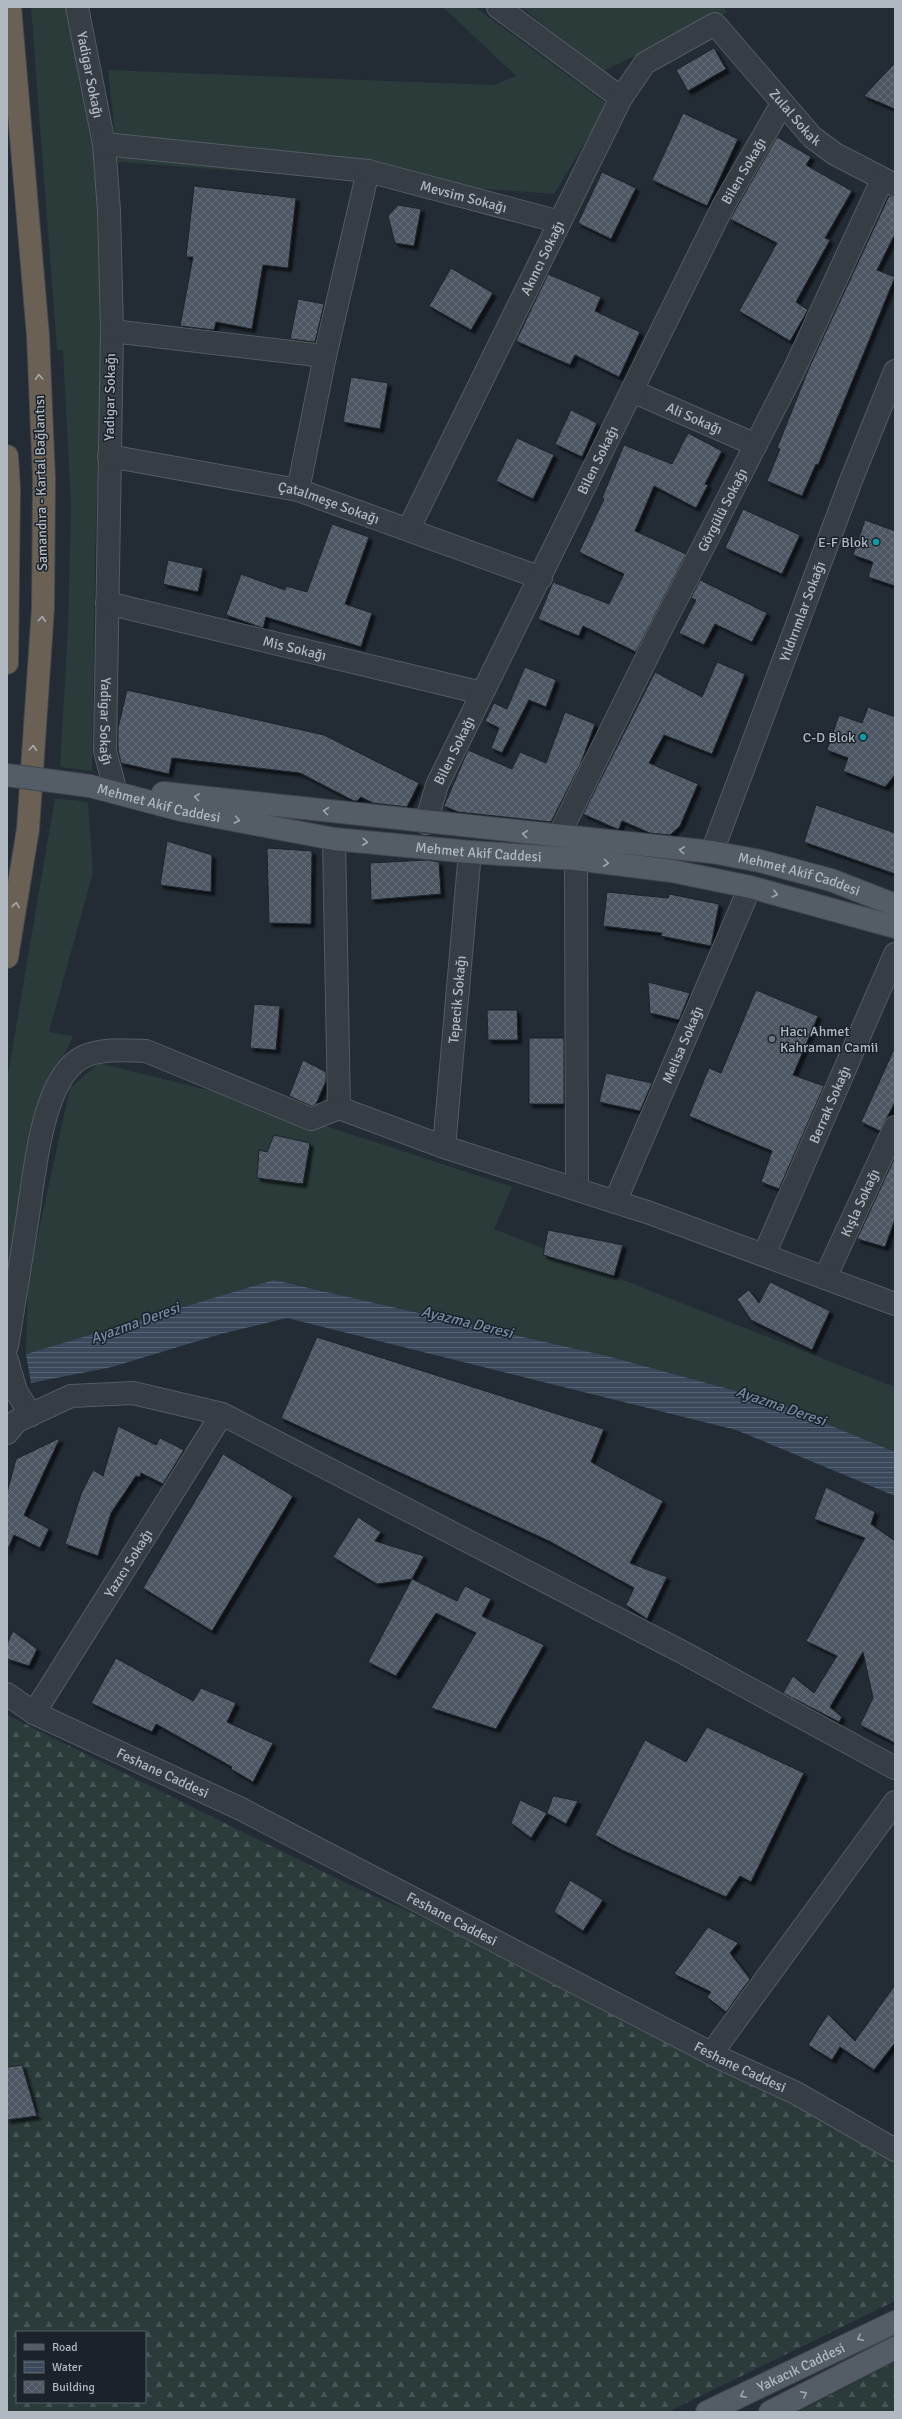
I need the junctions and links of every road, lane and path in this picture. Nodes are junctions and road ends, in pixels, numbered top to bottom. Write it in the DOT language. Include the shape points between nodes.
graph roads {
  1 [pos="10,7"];
  2 [pos="77,7"];
  3 [pos="498,7"];
  4 [pos="715,24"];
  5 [pos="621,98"];
  6 [pos="782,104"];
  7 [pos="104,144"];
  8 [pos="368,171"];
  9 [pos="889,182"];
  10 [pos="560,222"];
  11 [pos="112,331"];
  12 [pos="325,356"];
  13 [pos="895,371"];
  14 [pos="632,391"];
  15 [pos="756,445"];
  16 [pos="7,456"];
  17 [pos="109,456"];
  18 [pos="298,490"];
  19 [pos="409,528"];
  20 [pos="540,578"];
  21 [pos="107,603"];
  22 [pos="7,663"];
  23 [pos="482,693"];
  24 [pos="7,775"];
  25 [pos="90,786"];
  26 [pos="115,789"];
  27 [pos="426,823"];
  28 [pos="558,837"];
  29 [pos="334,838"];
  30 [pos="470,852"];
  31 [pos="712,852"];
  32 [pos="576,859"];
  33 [pos="750,887"];
  34 [pos="895,905"];
  35 [pos="895,927"];
  36 [pos="895,954"];
  37 [pos="7,957"];
  38 [pos="339,1108"];
  39 [pos="895,1127"];
  40 [pos="444,1146"];
  41 [pos="577,1189"];
  42 [pos="615,1202"];
  43 [pos="764,1255"];
  44 [pos="825,1278"];
  45 [pos="895,1304"];
  46 [pos="7,1346"];
  47 [pos="7,1360"];
  48 [pos="222,1414"];
  49 [pos="31,1415"];
  50 [pos="7,1432"];
  51 [pos="7,1694"];
  52 [pos="34,1713"];
  53 [pos="895,1768"];
  54 [pos="895,1802"];
  55 [pos="711,2054"];
  56 [pos="895,2150"];
  57 [pos="895,2322"];
  58 [pos="895,2348"];
  59 [pos="707,2412"];
  60 [pos="770,2412"];
  37 -- 1 [label="highway, Samandıra - Kartal Bağlantısı, one-way" via="28,829 43,608 44,479 38,336"];
  2 -- 7 [label="street, Yadigar Sokağı"];
  3 -- 5 [label="street"];
  4 -- 5 [label="street, Akıncı Sokağı" via="645,63"];
  4 -- 6 [label="street, Zulal Sokak"];
  5 -- 10 [label="street, Akıncı Sokağı"];
  6 -- 9 [label="street, Zulal Sokak" via="812,137 835,154"];
  6 -- 14 [label="street, Bilen Sokağı" via="723,206"];
  7 -- 8 [label="street, Mevsim Sokağı"];
  7 -- 11 [label="street, Yadigar Sokağı"];
  8 -- 10 [label="street, Mevsim Sokağı"];
  8 -- 12 [label="street"];
  9 -- 15 [label="street, Görgülü Sokağı"];
  10 -- 19 [label="street, Akıncı Sokağı"];
  11 -- 12 [label="street"];
  11 -- 17 [label="street, Yadigar Sokağı"];
  12 -- 18 [label="street"];
  13 -- 31 [label="street, Yıldırımlar Sokağı" via="850,483"];
  14 -- 15 [label="street, Ali Sokağı"];
  14 -- 20 [label="street, Bilen Sokağı"];
  15 -- 28 [label="street, Görgülü Sokağı"];
  16 -- 22 [label="highway"];
  17 -- 18 [label="street, Çatalmeşe Sokağı"];
  17 -- 21 [label="street, Yadigar Sokağı"];
  18 -- 19 [label="street, Çatalmeşe Sokağı"];
  19 -- 20 [label="street, Çatalmeşe Sokağı"];
  20 -- 23 [label="street, Bilen Sokağı"];
  21 -- 23 [label="street, Mis Sokağı"];
  21 -- 26 [label="street, Yadigar Sokağı" via="104,751"];
  23 -- 27 [label="street, Bilen Sokağı" via="437,785"];
  24 -- 25 [label="main road, bridge"];
  25 -- 26 [label="main road, Mehmet Akif Caddesi"];
  25 -- 29 [label="main road, Mehmet Akif Caddesi, one-way" via="182,810"];
  27 -- 26 [label="main road, Mehmet Akif Caddesi, one-way"];
  28 -- 27 [label="main road, Mehmet Akif Caddesi, one-way"];
  31 -- 28 [label="main road, Mehmet Akif Caddesi, one-way"];
  28 -- 32 [label="main road, Mehmet Akif Caddesi"];
  29 -- 30 [label="main road, Mehmet Akif Caddesi, one-way"];
  29 -- 38 [label="street"];
  30 -- 32 [label="main road, Mehmet Akif Caddesi"];
  30 -- 40 [label="street, Tepecik Sokağı"];
  31 -- 34 [label="main road, Mehmet Akif Caddesi" via="760,861 831,880"];
  32 -- 33 [label="main road, Mehmet Akif Caddesi, one-way" via="672,871"];
  32 -- 41 [label="street"];
  33 -- 35 [label="main road, Mehmet Akif Caddesi, one-way"];
  33 -- 42 [label="street, Melisa Sokağı"];
  36 -- 43 [label="street, Berrak Sokağı"];
  38 -- 40 [label="street"];
  38 -- 46 [label="street" via="311,1119 146,1051 118,1050 86,1055 73,1063 59,1081 42,1130"];
  39 -- 44 [label="street, Kışla Sokağı"];
  40 -- 41 [label="street"];
  41 -- 42 [label="street"];
  42 -- 43 [label="street"];
  43 -- 44 [label="street"];
  44 -- 45 [label="street"];
  47 -- 49 [label="street" via="16,1391"];
  48 -- 49 [label="street" via="133,1393 71,1396"];
  48 -- 52 [label="street, Yazıcı Sokağı"];
  48 -- 53 [label="street" via="684,1653"];
  49 -- 50 [label="street" via="17,1421"];
  51 -- 52 [label="street, Feshane Caddesi"];
  52 -- 55 [label="street, Feshane Caddesi" via="239,1808"];
  54 -- 55 [label="street"];
  55 -- 56 [label="street, Feshane Caddesi" via="796,2093"];
  57 -- 59 [label="main road, Yakacık Caddesi, one-way"];
  60 -- 58 [label="main road, Yakacık Caddesi, one-way"];
}
